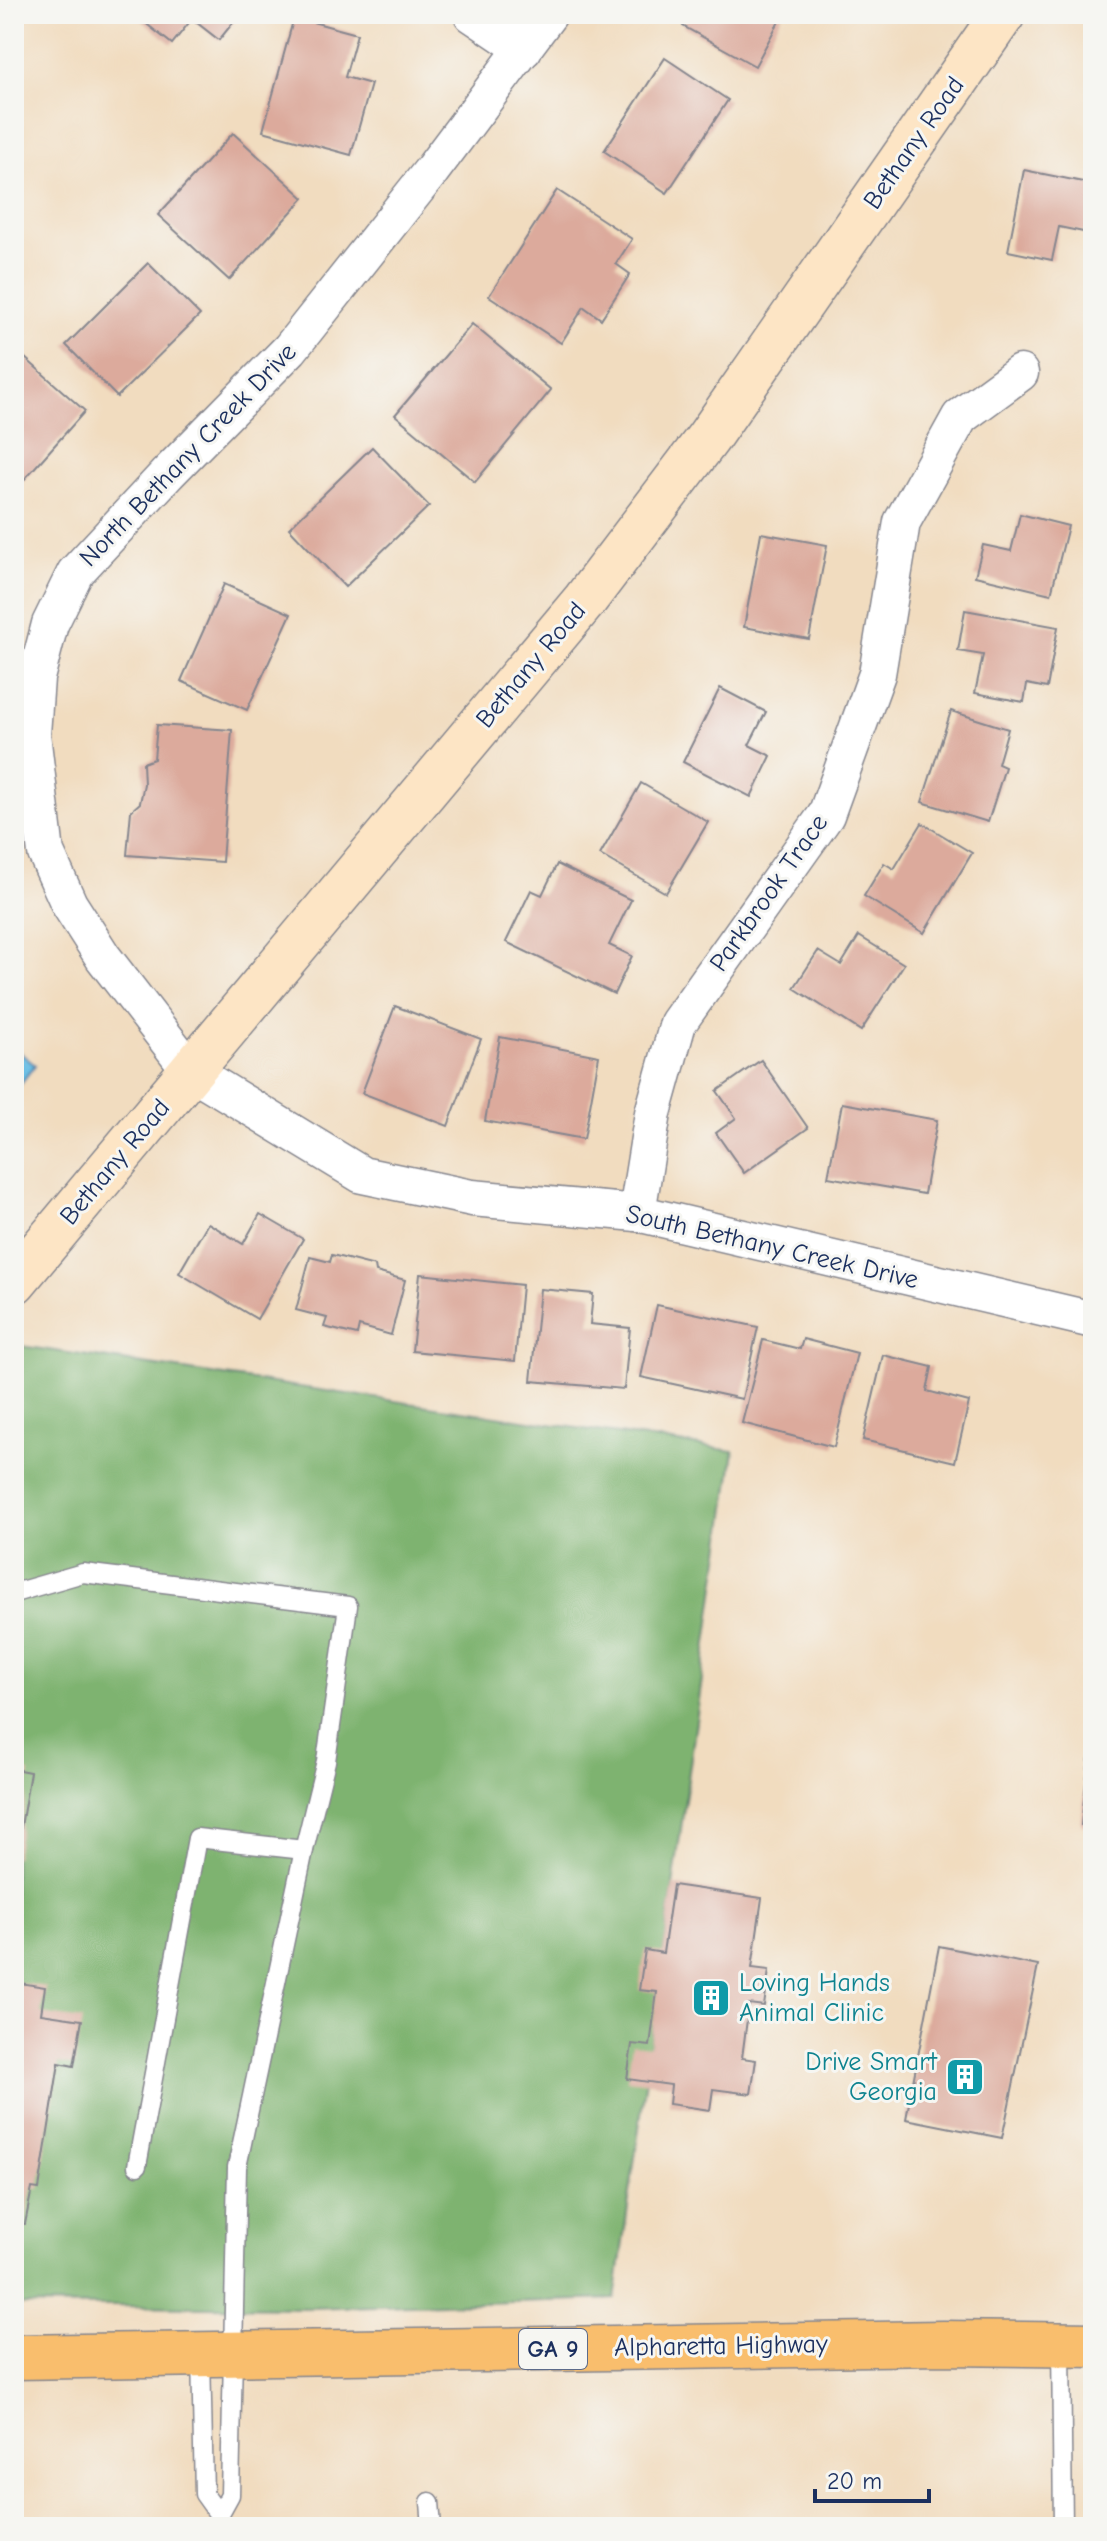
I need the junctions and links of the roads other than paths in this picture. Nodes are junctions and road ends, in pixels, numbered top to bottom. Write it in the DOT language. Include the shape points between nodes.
graph roads {
  1 [pos="472,14"];
  2 [pos="549,14"];
  3 [pos="1003,14"];
  4 [pos="524,49"];
  5 [pos="1020,373"];
  6 [pos="191,1071"];
  7 [pos="637,1213"];
  8 [pos="14,1282"];
  9 [pos="1093,1320"];
  10 [pos="14,1593"];
  11 [pos="304,1850"];
  12 [pos="137,2166"];
  13 [pos="1077,2345"];
  14 [pos="218,2354"];
  15 [pos="14,2357"];
  16 [pos="430,2502"];
  17 [pos="219,2521"];
  18 [pos="432,2527"];
  19 [pos="1063,2527"];
  1 -- 4 [label="street"];
  2 -- 4 [label="street, North Bethany Creek Drive"];
  3 -- 6 [label="street, Bethany Road" via="708,438 585,600"];
  4 -- 6 [label="street, North Bethany Creek Drive" via="290,349 75,573 50,624 36,678 32,734 46,853 69,904 103,957"];
  5 -- 7 [label="street, Parkbrook Trace" via="960,417 902,522 877,674 826,815 678,1023 653,1113"];
  6 -- 7 [label="street, South Bethany Creek Drive" via="362,1175 472,1198"];
  6 -- 8 [label="street, Bethany Road"];
  7 -- 9 [label="street, South Bethany Creek Drive"];
  10 -- 11 [label="lane" via="83,1573 348,1606 326,1761"];
  11 -- 12 [label="lane" via="197,1838"];
  11 -- 14 [label="lane" via="237,2167"];
  13 -- 14 [label="main road, Alpharetta Highway / GA 9"];
  13 -- 19 [label="lane"];
  14 -- 15 [label="main road, Alpharetta Highway / GA 9"];
  14 -- 17 [label="lane" via="230,2495"];
  14 -- 17 [label="lane" via="204,2494"];
  16 -- 18 [label="lane"];
}
